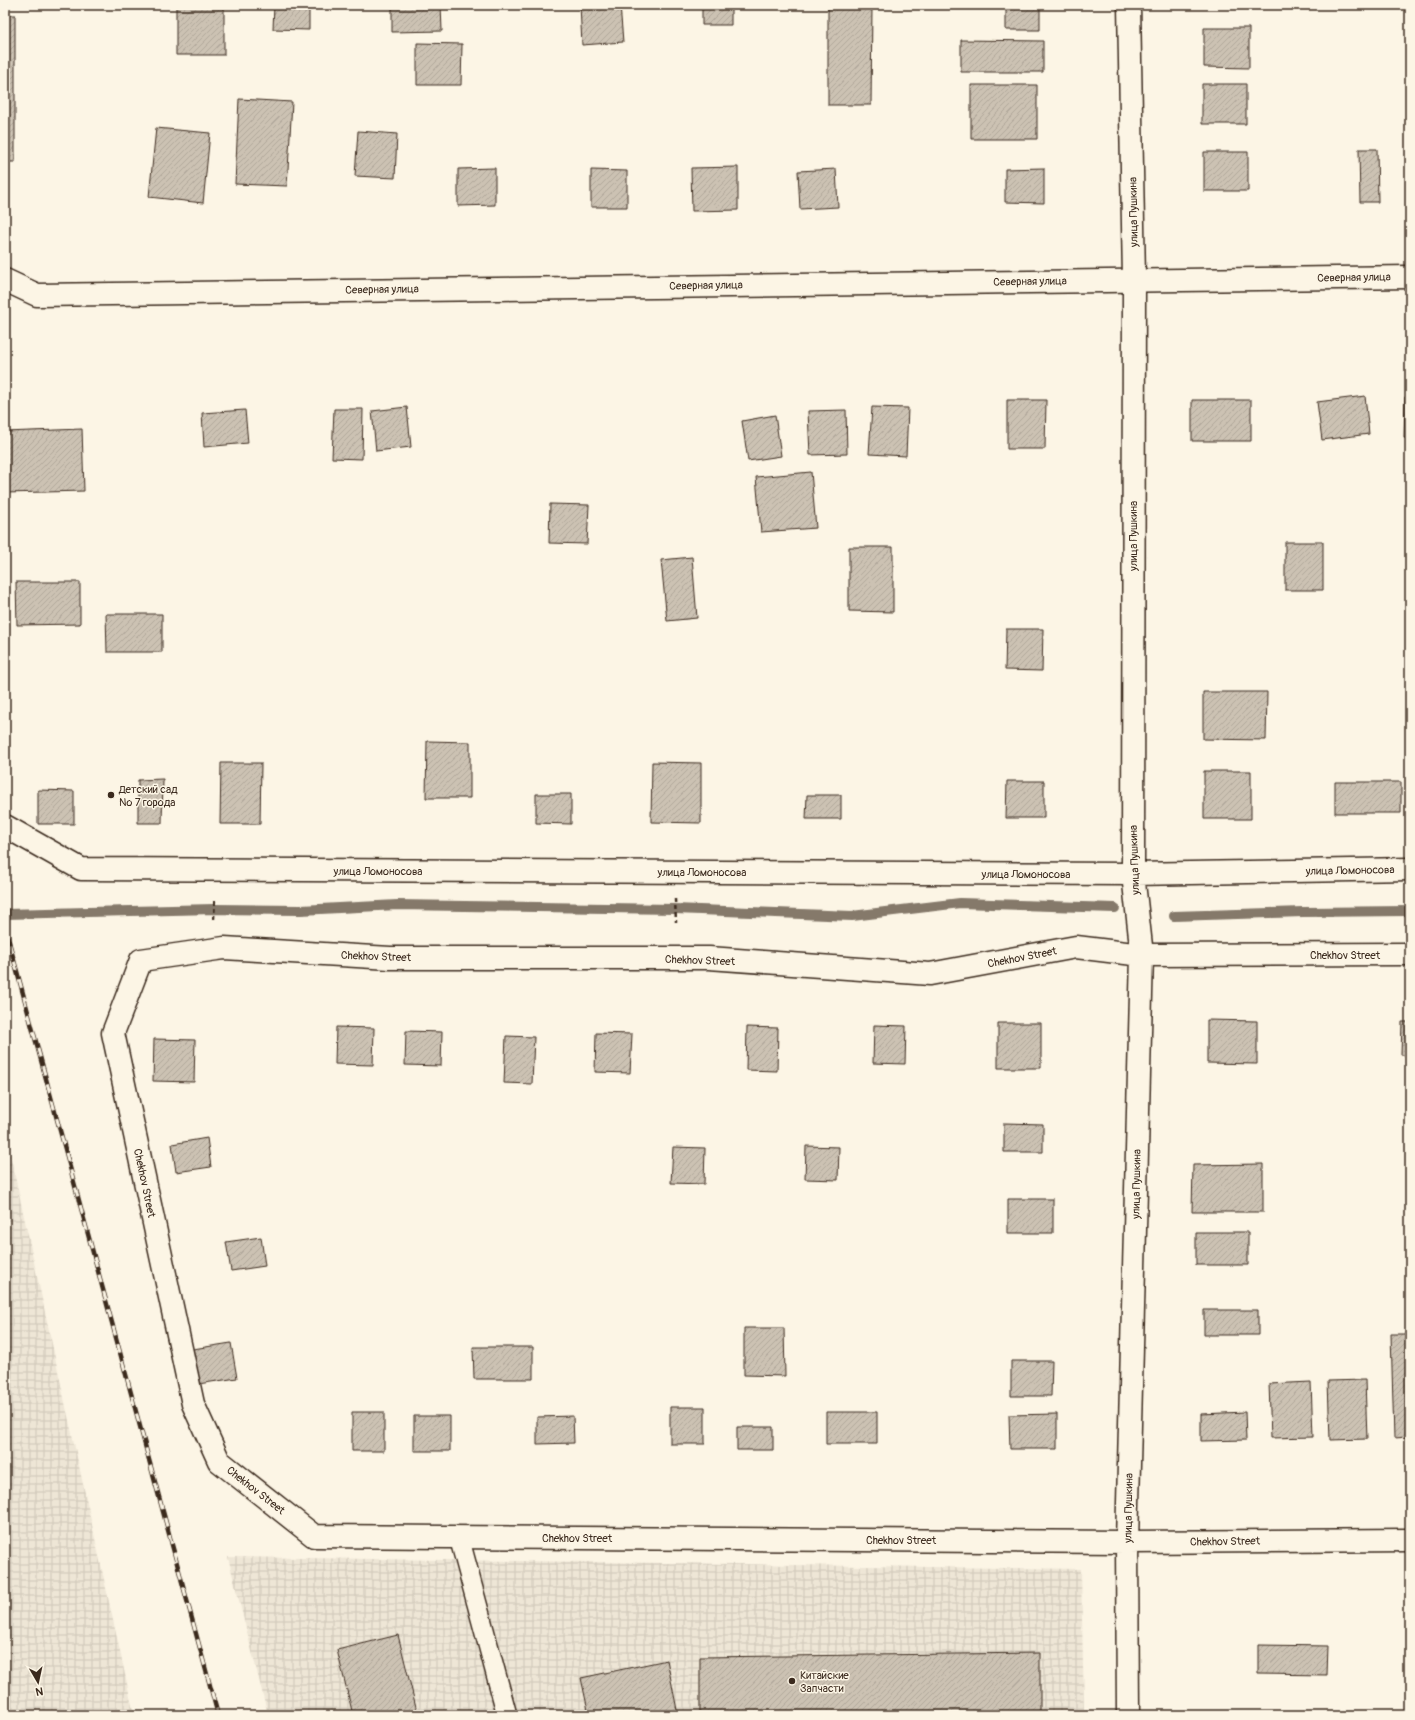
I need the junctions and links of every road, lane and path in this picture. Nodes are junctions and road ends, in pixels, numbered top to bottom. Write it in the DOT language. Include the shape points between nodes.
graph roads {
  1 [pos="1129,5"];
  2 [pos="1410,277"];
  3 [pos="1134,279"];
  4 [pos="5,280"];
  5 [pos="5,826"];
  6 [pos="1410,869"];
  7 [pos="1133,874"];
  8 [pos="215,896"];
  9 [pos="676,898"];
  10 [pos="214,919"];
  11 [pos="676,922"];
  12 [pos="1410,954"];
  13 [pos="1142,955"];
  14 [pos="459,1537"];
  15 [pos="1410,1540"];
  16 [pos="1127,1542"];
  17 [pos="507,1715"];
  18 [pos="1128,1715"];
  1 -- 3 [label="street, улица Пушкина"];
  2 -- 3 [label="street, Северная улица"];
  3 -- 4 [label="street, Северная улица" via="37,295"];
  3 -- 7 [label="street, улица Пушкина"];
  5 -- 7 [label="street, улица Ломоносова" via="81,869"];
  6 -- 7 [label="street, улица Ломоносова"];
  7 -- 13 [label="street, улица Пушкина"];
  8 -- 10 [label="path"];
  9 -- 11 [label="path"];
  12 -- 13 [label="street, Chekhov Street"];
  13 -- 14 [label="street, Chekhov Street" via="1076,946 930,974 709,958 390,958 224,948 141,960 113,1033 193,1404 219,1461 314,1536"];
  13 -- 16 [label="street, улица Пушкина"];
  14 -- 16 [label="street, Chekhov Street"];
  14 -- 17 [label="lane"];
  15 -- 16 [label="street, Chekhov Street"];
  16 -- 18 [label="street, улица Пушкина"];
}
